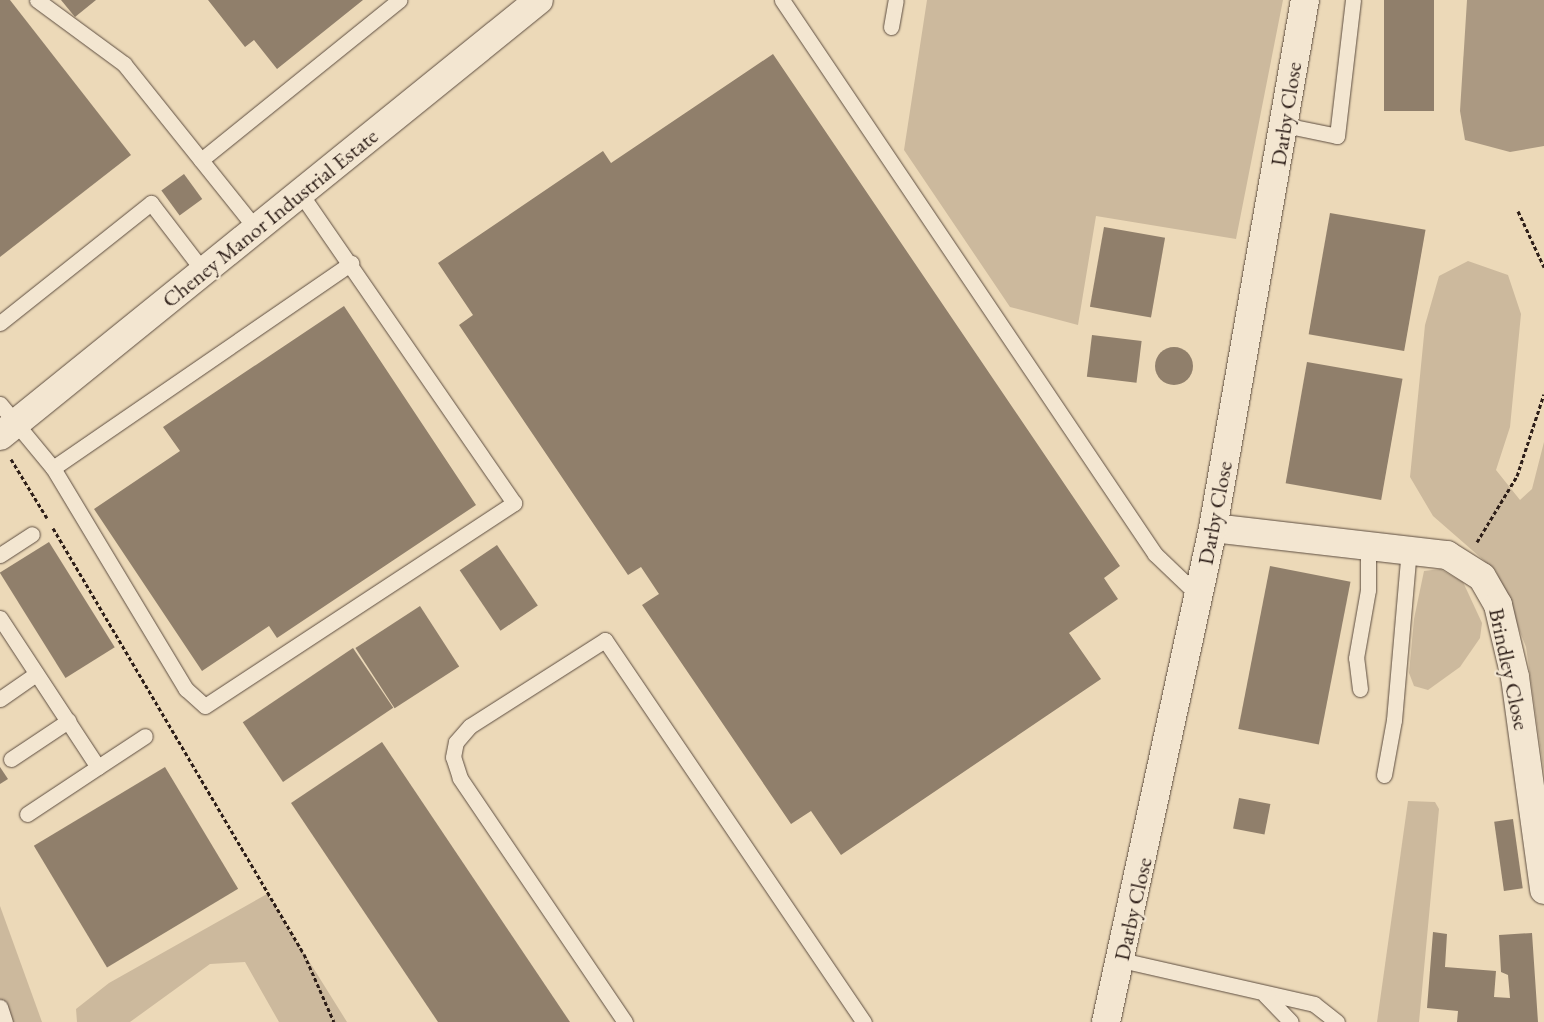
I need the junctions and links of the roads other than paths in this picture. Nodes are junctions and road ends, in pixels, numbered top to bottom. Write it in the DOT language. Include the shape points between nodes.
graph roads {
  1 [pos="36,0"];
  2 [pos="399,0"];
  3 [pos="539,0"];
  4 [pos="782,0"];
  5 [pos="896,0"];
  6 [pos="1305,0"];
  7 [pos="1353,0"];
  8 [pos="891,27"];
  9 [pos="1284,125"];
  10 [pos="201,160"];
  11 [pos="301,194"];
  12 [pos="256,229"];
  13 [pos="350,263"];
  14 [pos="204,272"];
  15 [pos="0,323"];
  16 [pos="6,429"];
  17 [pos="52,468"];
  18 [pos="1213,528"];
  19 [pos="32,534"];
  20 [pos="1368,546"];
  21 [pos="1409,550"];
  22 [pos="0,555"];
  23 [pos="1200,596"];
  24 [pos="1,623"];
  25 [pos="36,674"];
  26 [pos="1360,689"];
  27 [pos="0,700"];
  28 [pos="68,722"];
  29 [pos="145,736"];
  30 [pos="11,759"];
  31 [pos="98,767"];
  32 [pos="1384,775"];
  33 [pos="26,814"];
  34 [pos="1544,890"];
  35 [pos="1121,960"];
  36 [pos="1262,993"];
  37 [pos="0,1007"];
  38 [pos="5,1022"];
  39 [pos="625,1022"];
  40 [pos="864,1022"];
  41 [pos="1106,1022"];
  42 [pos="1290,1022"];
  43 [pos="1338,1022"];
  1 -- 10 [label="lane" via="124,64"];
  2 -- 10 [label="lane"];
  3 -- 11 [label="street, Cheney Manor Industrial Estate"];
  4 -- 23 [label="lane" via="1155,554"];
  5 -- 8 [label="lane"];
  6 -- 9 [label="street, Darby Close"];
  7 -- 9 [label="lane" via="1337,136"];
  9 -- 18 [label="street, Darby Close"];
  10 -- 12 [label="lane"];
  11 -- 12 [label="street, Cheney Manor Industrial Estate"];
  11 -- 13 [label="lane"];
  12 -- 14 [label="street, Cheney Manor Industrial Estate"];
  13 -- 17 [label="lane"];
  13 -- 17 [label="lane" via="514,503 205,706 186,689"];
  14 -- 15 [label="lane" via="152,203"];
  14 -- 16 [label="street, Cheney Manor Industrial Estate"];
  16 -- 17 [label="lane"];
  18 -- 20 [label="street, Brindley Close"];
  18 -- 23 [label="street, Darby Close"];
  19 -- 22 [label="lane"];
  20 -- 21 [label="street, Brindley Close"];
  20 -- 26 [label="lane" via="1368,590 1356,658"];
  21 -- 32 [label="lane" via="1394,720"];
  21 -- 34 [label="street, Brindley Close" via="1464,562 1482,576 1498,605 1515,678"];
  23 -- 35 [label="street, Darby Close"];
  24 -- 25 [label="lane"];
  25 -- 27 [label="lane"];
  25 -- 28 [label="lane"];
  28 -- 30 [label="lane"];
  28 -- 31 [label="lane"];
  29 -- 31 [label="lane"];
  31 -- 33 [label="lane"];
  35 -- 36 [label="lane"];
  35 -- 41 [label="street, Darby Close"];
  36 -- 42 [label="lane"];
  36 -- 43 [label="lane" via="1314,1004"];
  37 -- 38 [label="lane"];
  39 -- 40 [label="lane" via="460,778 453,758 456,742 470,726 605,640"];
}
